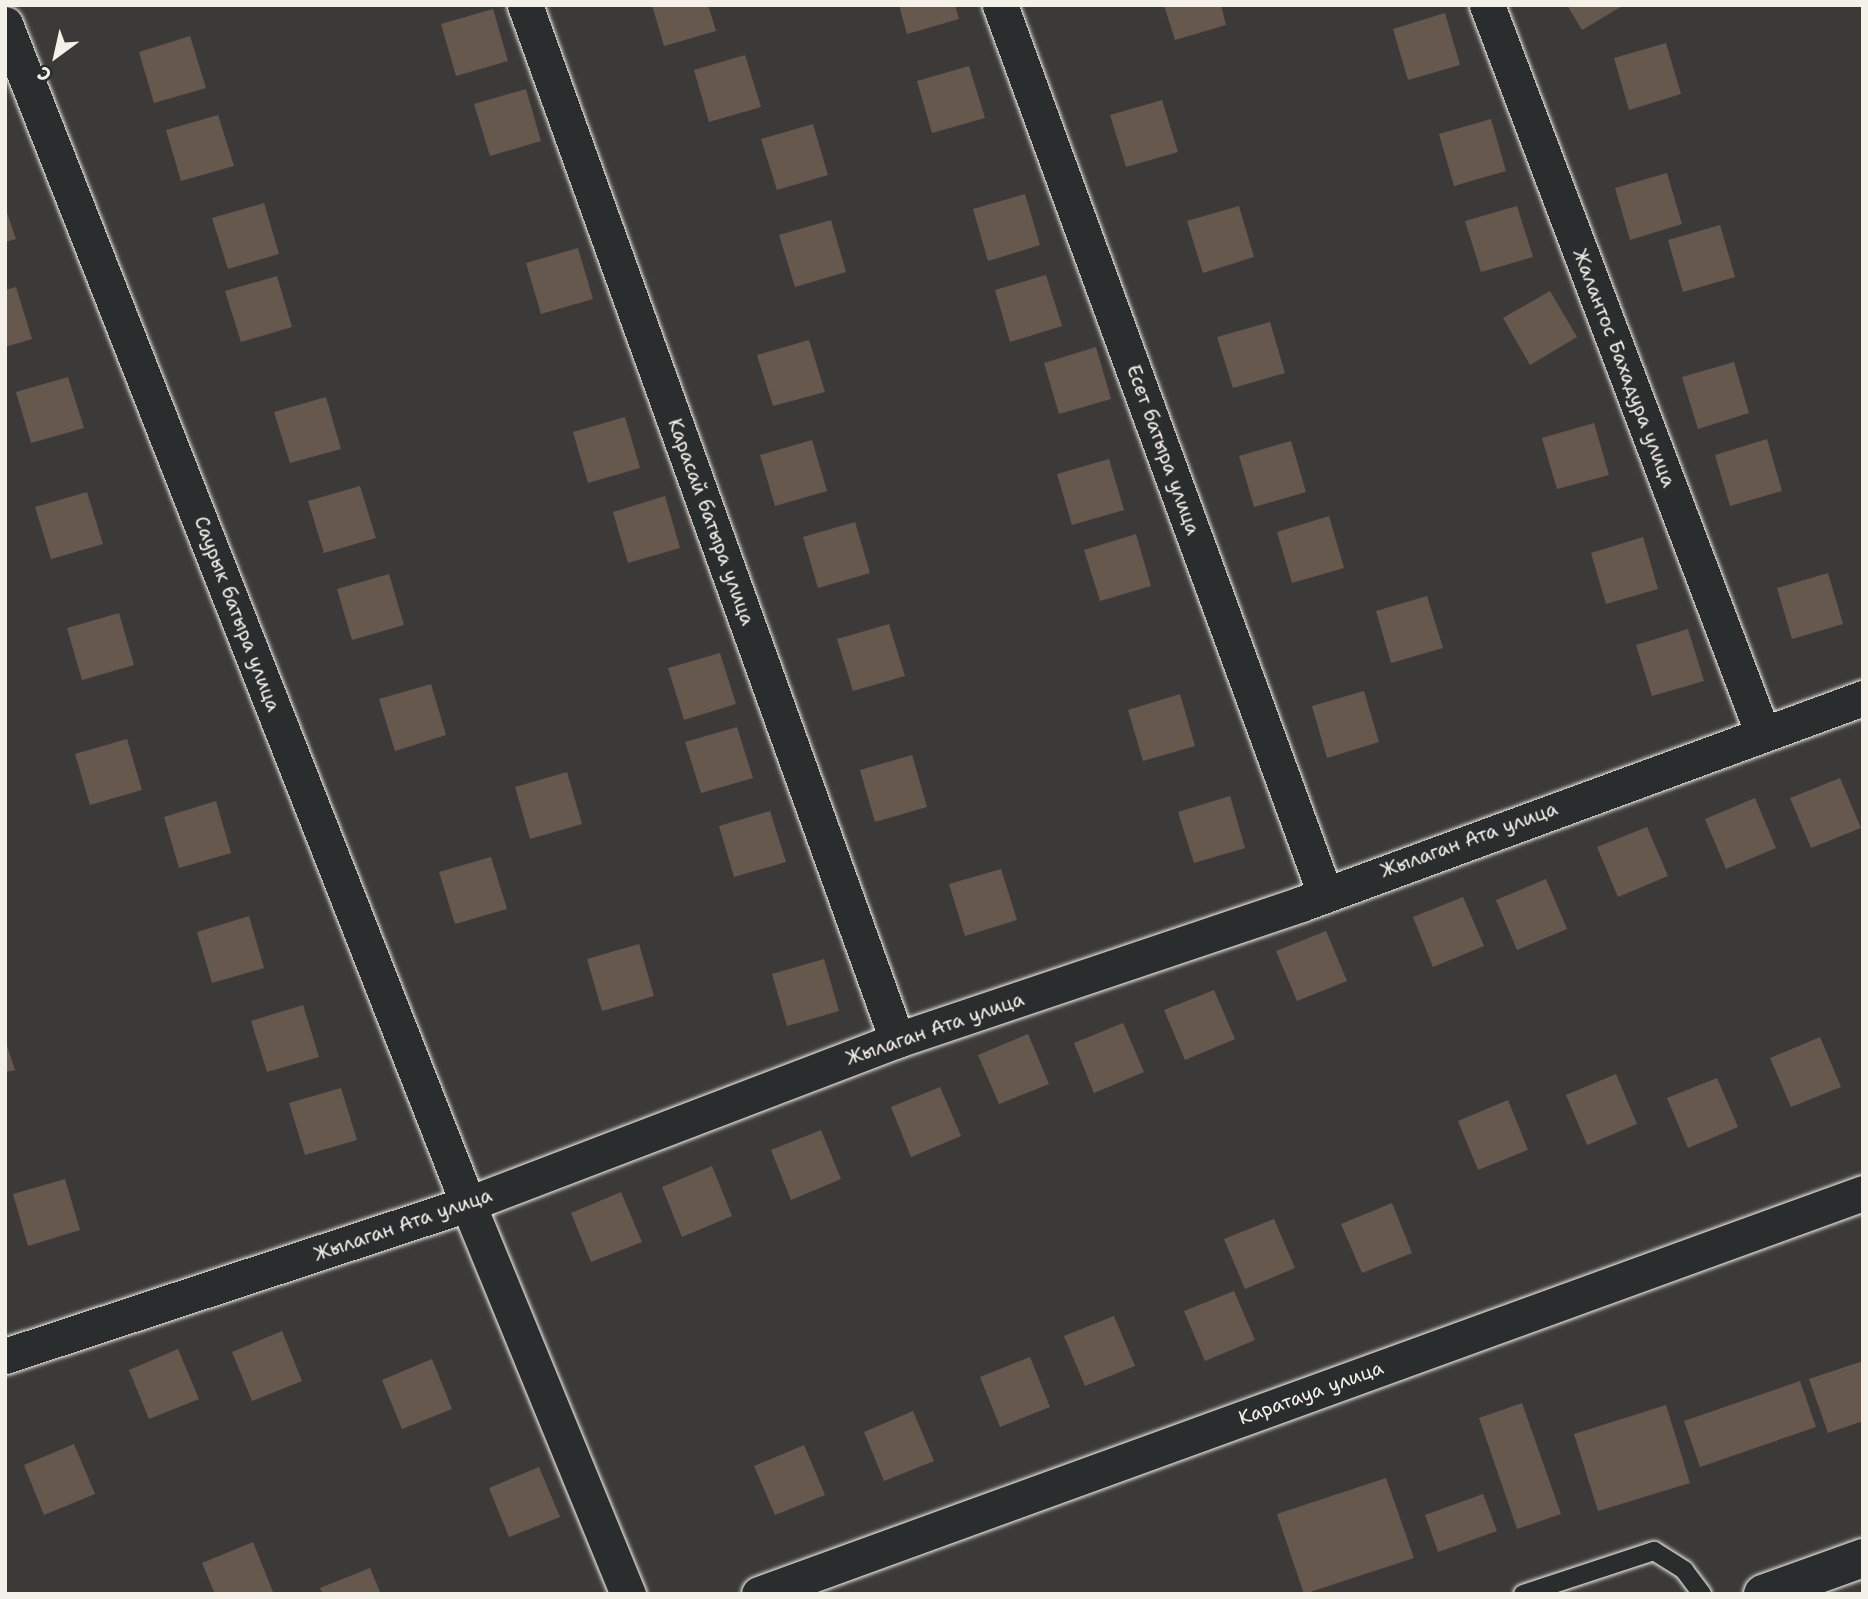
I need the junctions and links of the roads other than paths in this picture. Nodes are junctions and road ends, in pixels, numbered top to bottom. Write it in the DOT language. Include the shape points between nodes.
graph roads {
  1 [pos="525,5"];
  2 [pos="1000,5"];
  3 [pos="1487,5"];
  4 [pos="5,24"];
  5 [pos="1863,698"];
  6 [pos="1762,732"];
  7 [pos="1325,894"];
  8 [pos="897,1040"];
  9 [pos="1863,1193"];
  10 [pos="468,1204"];
  11 [pos="5,1356"];
  12 [pos="1863,1558"];
  13 [pos="628,1594"];
  14 [pos="759,1594"];
  15 [pos="1523,1594"];
  16 [pos="1702,1594"];
  17 [pos="1763,1594"];
  1 -- 8 [label="street, Карасай батыра улица"];
  2 -- 7 [label="street, Есет батыра улица"];
  3 -- 6 [label="street, Жалантос Бахадура улица"];
  4 -- 10 [label="street, Саурык батыра улица"];
  5 -- 6 [label="street, Жылаган Ата улица"];
  6 -- 7 [label="street, Жылаган Ата улица"];
  7 -- 8 [label="street, Жылаган Ата улица"];
  8 -- 10 [label="street, Жылаган Ата улица"];
  9 -- 14 [label="street, Каратауа улица"];
  10 -- 11 [label="street, Жылаган Ата улица"];
  10 -- 13 [label="street, Саурык батыра улица"];
  12 -- 17 [label="main road"];
  15 -- 16 [label="lane" via="1654,1552 1684,1570"];
}
